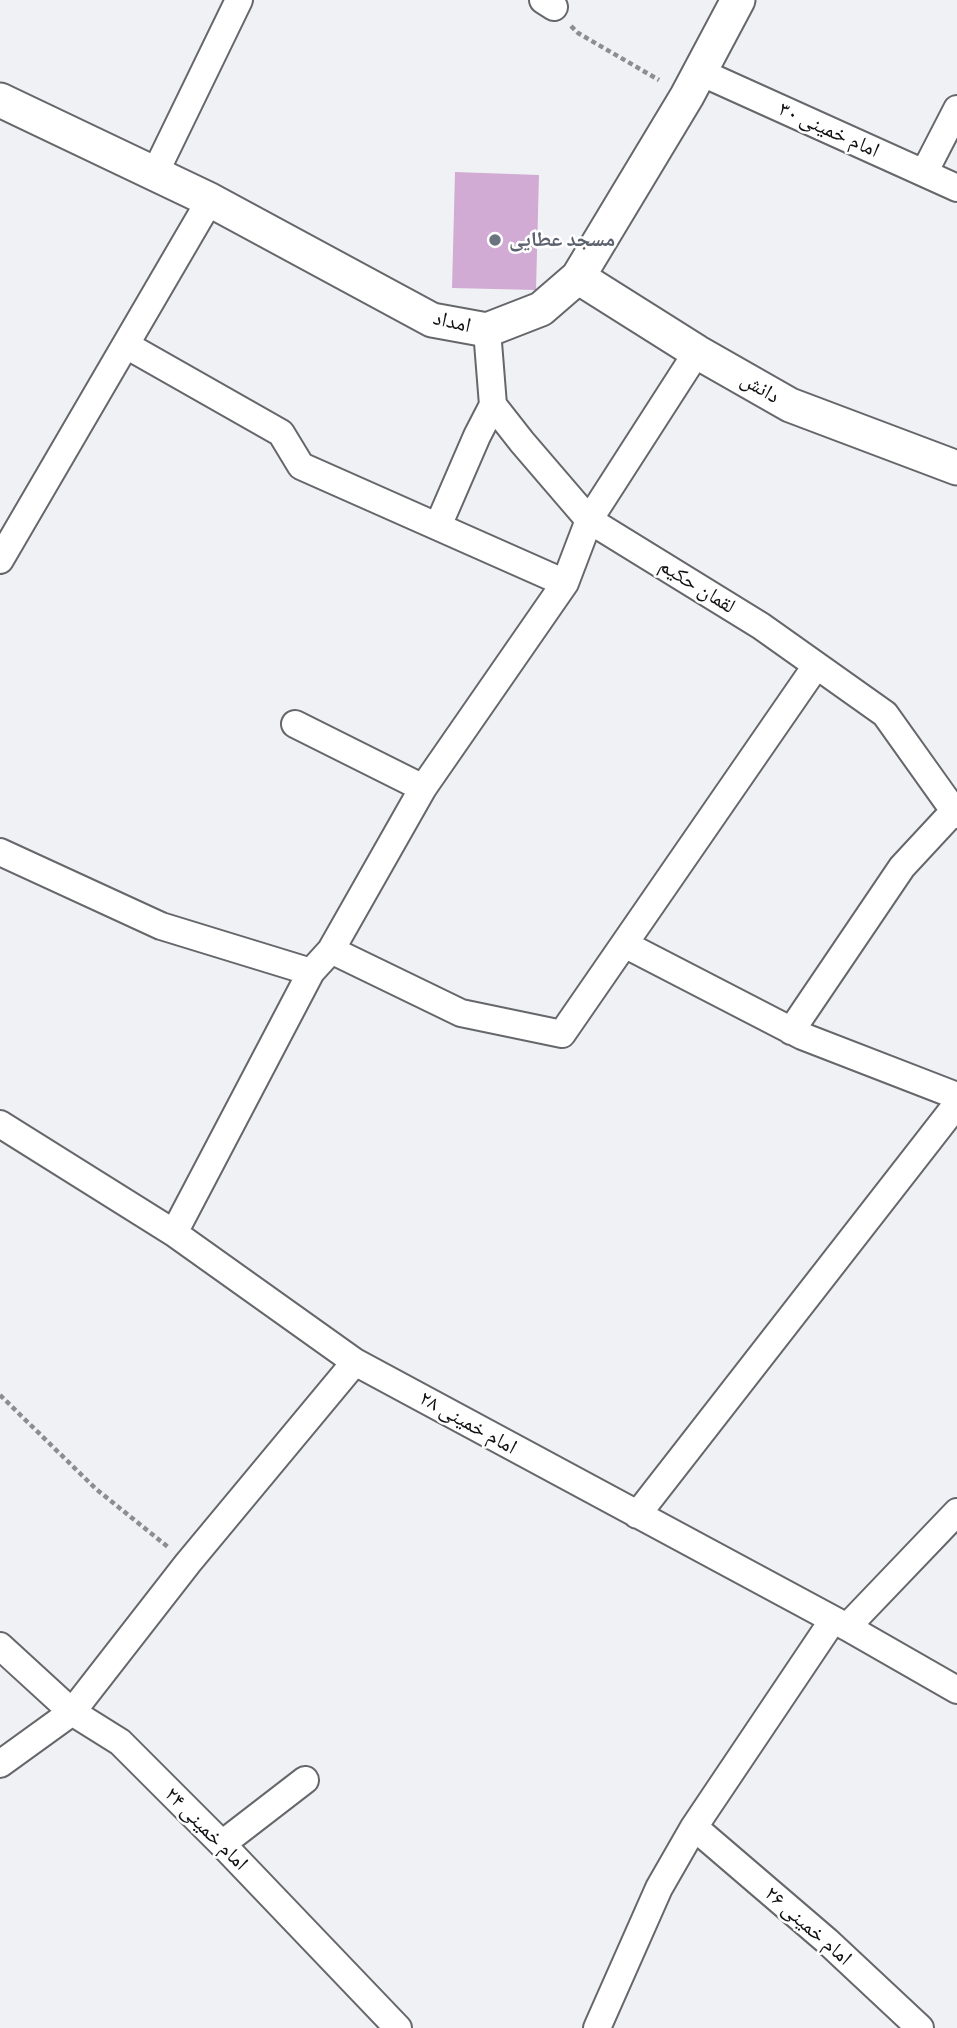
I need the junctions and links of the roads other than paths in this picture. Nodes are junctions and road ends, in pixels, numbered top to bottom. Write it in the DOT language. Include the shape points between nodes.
graph roads {
  1 [pos="239,0"];
  2 [pos="738,0"];
  3 [pos="693,84"];
  4 [pos="0,100"];
  5 [pos="957,109"];
  6 [pos="155,173"];
  7 [pos="924,173"];
  8 [pos="957,188"];
  9 [pos="211,200"];
  10 [pos="578,277"];
  11 [pos="487,330"];
  12 [pos="125,345"];
  13 [pos="697,352"];
  14 [pos="493,405"];
  15 [pos="957,468"];
  16 [pos="589,520"];
  17 [pos="438,526"];
  18 [pos="1,556"];
  19 [pos="565,583"];
  20 [pos="816,666"];
  21 [pos="295,724"];
  22 [pos="423,788"];
  23 [pos="956,813"];
  24 [pos="0,852"];
  25 [pos="626,945"];
  26 [pos="331,950"];
  27 [pos="311,972"];
  28 [pos="790,1031"];
  29 [pos="957,1096"];
  30 [pos="957,1104"];
  31 [pos="0,1124"];
  32 [pos="174,1233"];
  33 [pos="355,1362"];
  34 [pos="957,1512"];
  35 [pos="637,1516"];
  36 [pos="840,1623"];
  37 [pos="0,1646"];
  38 [pos="957,1690"];
  39 [pos="72,1712"];
  40 [pos="0,1764"];
  41 [pos="305,1780"];
  42 [pos="694,1827"];
  43 [pos="222,1844"];
  44 [pos="398,2028"];
  45 [pos="597,2028"];
  46 [pos="920,2028"];
  1 -- 6 [label="street"];
  2 -- 3 [label="street, امداد"];
  3 -- 7 [label="street, امام خمینی ۳۰"];
  3 -- 10 [label="street, امداد"];
  4 -- 6 [label="street, امداد"];
  5 -- 7 [label="street"];
  6 -- 9 [label="street, امداد"];
  7 -- 8 [label="street, امام خمینی ۳۰"];
  9 -- 11 [label="street, امداد" via="432,320"];
  9 -- 12 [label="street"];
  10 -- 11 [label="street, امداد" via="541,309"];
  10 -- 13 [label="street, دانش"];
  11 -- 14 [label="street"];
  12 -- 17 [label="street" via="281,433 301,466"];
  12 -- 18 [label="street"];
  13 -- 15 [label="street, دانش" via="790,405"];
  13 -- 16 [label="street"];
  14 -- 16 [label="street, لقمان حکیم"];
  14 -- 17 [label="street"];
  16 -- 19 [label="street"];
  16 -- 20 [label="street, لقمان حکیم" via="761,626"];
  17 -- 19 [label="street"];
  19 -- 22 [label="street"];
  20 -- 23 [label="street, لقمان حکیم" via="885,714"];
  20 -- 25 [label="street"];
  21 -- 22 [label="street"];
  22 -- 26 [label="street"];
  23 -- 28 [label="street" via="902,867"];
  24 -- 27 [label="street" via="161,926"];
  25 -- 26 [label="street" via="562,1034 461,1013"];
  25 -- 28 [label="street"];
  26 -- 27 [label="street"];
  27 -- 32 [label="street"];
  28 -- 29 [label="street"];
  30 -- 35 [label="street"];
  31 -- 32 [label="street, امام خمینی ۲۸"];
  32 -- 33 [label="street, امام خمینی ۲۸"];
  33 -- 35 [label="street, امام خمینی ۲۸"];
  33 -- 39 [label="street"];
  34 -- 36 [label="street"];
  35 -- 36 [label="street, امام خمینی ۲۸"];
  36 -- 38 [label="street, امام خمینی ۲۸"];
  36 -- 42 [label="street"];
  37 -- 39 [label="street, امام خمینی ۲۴"];
  39 -- 40 [label="street"];
  39 -- 43 [label="street, امام خمینی ۲۴" via="120,1742"];
  41 -- 43 [label="street"];
  42 -- 45 [label="street" via="659,1888"];
  42 -- 46 [label="street, امام خمینی ۲۶"];
  43 -- 44 [label="street, امام خمینی ۲۴"];
}
